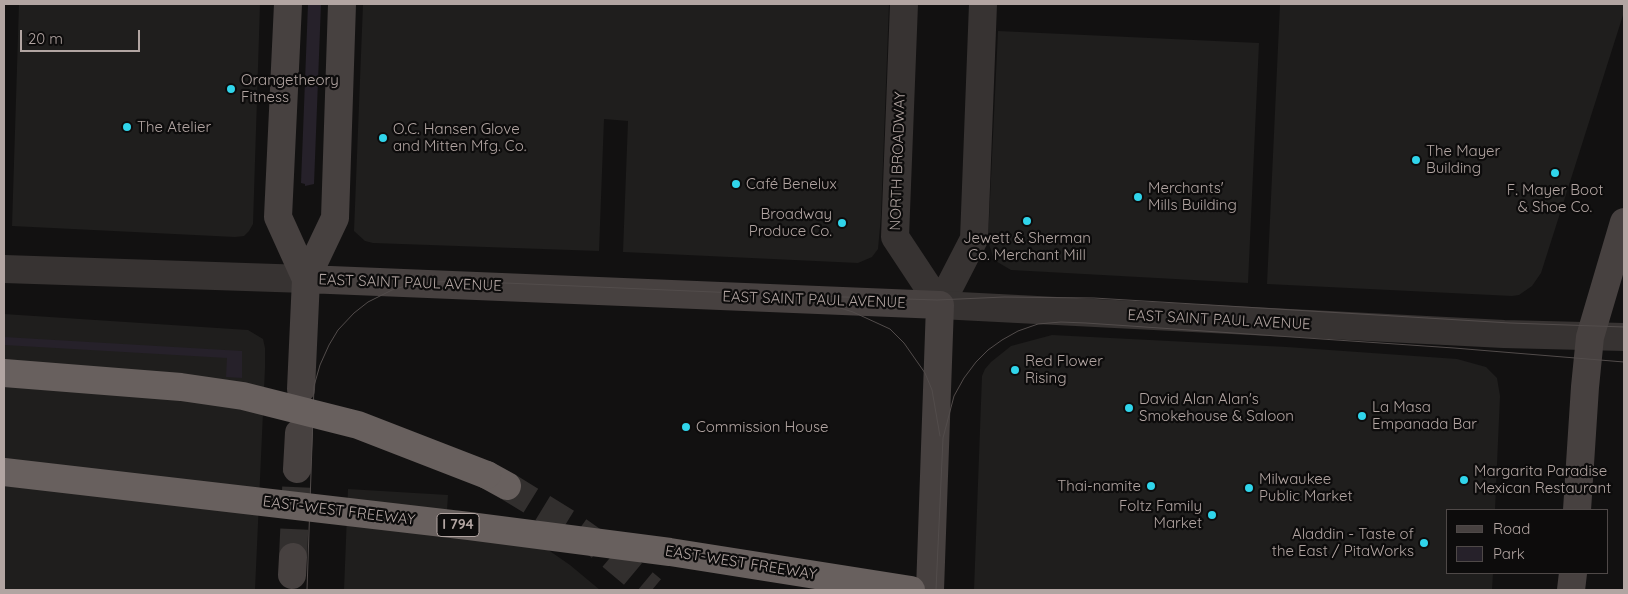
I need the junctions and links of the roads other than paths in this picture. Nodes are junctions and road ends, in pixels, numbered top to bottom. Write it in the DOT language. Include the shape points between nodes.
graph roads {
  1 [pos="288,4"];
  2 [pos="342,4"];
  3 [pos="904,4"];
  4 [pos="983,4"];
  5 [pos="1624,222"];
  6 [pos="4,270"];
  7 [pos="306,279"];
  8 [pos="940,305"];
  9 [pos="1590,337"];
  10 [pos="1624,337"];
  11 [pos="4,373"];
  12 [pos="301,389"];
  13 [pos="299,433"];
  14 [pos="297,469"];
  15 [pos="4,472"];
  16 [pos="497,480"];
  17 [pos="1577,509"];
  18 [pos="1573,574"];
  19 [pos="911,590"];
  20 [pos="930,590"];
  21 [pos="1571,590"];
  1 -- 7 [label="main road" via="278,218"];
  2 -- 7 [label="main road" via="335,218"];
  3 -- 8 [label="street, NORTH BROADWAY" via="895,237"];
  4 -- 8 [label="street" via="974,239"];
  5 -- 9 [label="main road"];
  6 -- 7 [label="street, EAST SAINT PAUL AVENUE"];
  7 -- 8 [label="main road, EAST SAINT PAUL AVENUE"];
  7 -- 12 [label="main road"];
  8 -- 9 [label="street, EAST SAINT PAUL AVENUE"];
  8 -- 20 [label="main road"];
  9 -- 10 [label="street, EAST SAINT PAUL AVENUE"];
  9 -- 17 [label="main road"];
  11 -- 16 [label="highway, bridge" via="181,387 243,396 358,425"];
  13 -- 14 [label="main road"];
  15 -- 19 [label="highway, EAST-WEST FREEWAY / I 794, bridge" via="469,526 660,551"];
  18 -- 21 [label="main road"];
}
